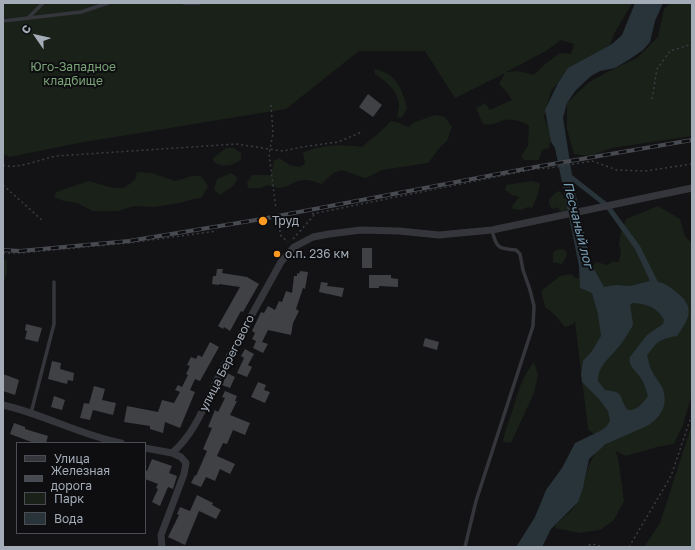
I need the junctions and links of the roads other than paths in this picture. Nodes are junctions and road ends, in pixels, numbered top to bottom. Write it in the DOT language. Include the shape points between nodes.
graph roads {
  1 [pos="43,3"];
  2 [pos="108,3"];
  3 [pos="184,3"];
  4 [pos="197,3"];
  5 [pos="29,18"];
  6 [pos="3,21"];
  7 [pos="692,188"];
  8 [pos="492,230"];
  9 [pos="54,282"];
  10 [pos="3,405"];
  11 [pos="32,413"];
  12 [pos="116,442"];
  13 [pos="146,448"];
  14 [pos="172,453"];
  15 [pos="162,547"];
  16 [pos="465,547"];
  1 -- 5 [label="lane"];
  2 -- 5 [label="lane" via="81,12"];
  3 -- 4 [label="lane"];
  5 -- 6 [label="lane"];
  7 -- 8 [label="street"];
  8 -- 14 [label="street, улица Берегового" via="438,234 361,230 313,237 294,247 281,262 199,418 183,444"];
  8 -- 16 [label="lane" via="494,242 498,247 516,250 520,254 534,306 533,326 476,501"];
  9 -- 11 [label="lane" via="54,324"];
  10 -- 11 [label="street"];
  11 -- 12 [label="street" via="101,439"];
  13 -- 14 [label="street"];
  14 -- 15 [label="street" via="186,463 162,535"];
}
